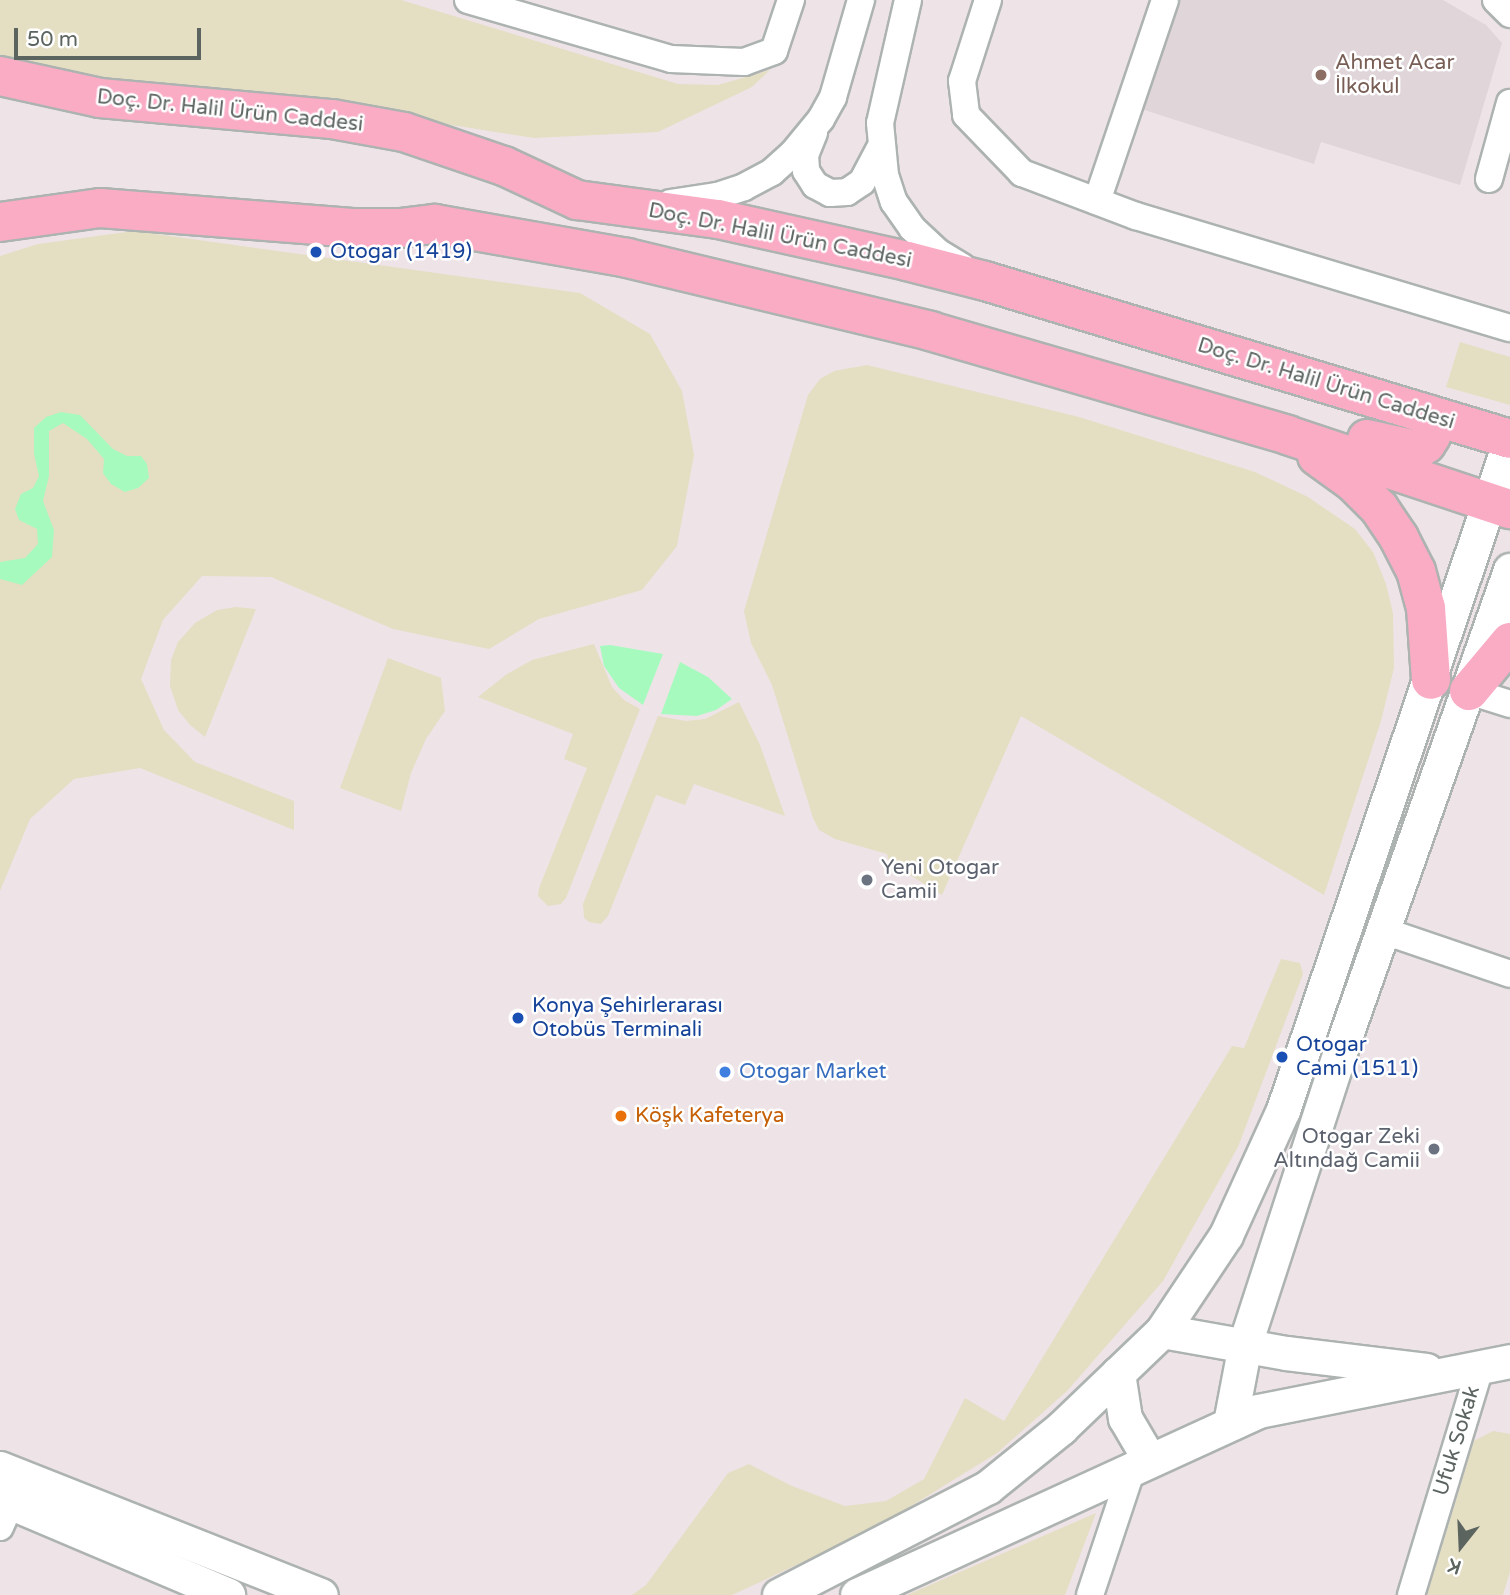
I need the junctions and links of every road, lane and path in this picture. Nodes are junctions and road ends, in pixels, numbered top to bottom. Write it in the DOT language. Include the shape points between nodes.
graph roads {
  1 [pos="468,0"];
  2 [pos="791,0"];
  3 [pos="861,0"];
  4 [pos="908,0"];
  5 [pos="988,0"];
  6 [pos="1165,0"];
  7 [pos="1496,0"];
  8 [pos="1510,14"];
  9 [pos="0,76"];
  10 [pos="1510,103"];
  11 [pos="821,119"];
  12 [pos="880,148"];
  13 [pos="1489,179"];
  14 [pos="1097,201"];
  15 [pos="635,207"];
  16 [pos="0,222"];
  17 [pos="985,281"];
  18 [pos="1510,328"];
  19 [pos="1427,414"];
  20 [pos="1287,435"];
  21 [pos="1510,439"];
  22 [pos="1500,506"];
  23 [pos="1510,570"];
  24 [pos="1510,642"];
  25 [pos="1431,680"];
  26 [pos="1469,691"];
  27 [pos="1510,704"];
  28 [pos="1381,930"];
  29 [pos="1510,974"];
  30 [pos="1162,1331"];
  31 [pos="1245,1344"];
  32 [pos="1480,1368"];
  33 [pos="1118,1373"];
  34 [pos="1230,1423"];
  35 [pos="1141,1463"];
  36 [pos="0,1468"];
  37 [pos="4,1509"];
  38 [pos="228,1595"];
  39 [pos="321,1595"];
  40 [pos="779,1595"];
  41 [pos="857,1595"];
  42 [pos="1090,1595"];
  43 [pos="1411,1595"];
  1 -- 2 [label="street" via="671,59 744,62 775,51"];
  3 -- 11 [label="street" via="843,72"];
  4 -- 12 [label="street" via="887,81"];
  5 -- 14 [label="street" via="962,81 966,115 1022,173"];
  6 -- 14 [label="street"];
  7 -- 8 [label="street"];
  9 -- 15 [label="main road, Doç. Dr. Halil Ürün Caddesi" via="100,98 332,118 404,132 505,166 577,200"];
  10 -- 13 [label="street"];
  11 -- 12 [label="street" via="805,155 806,171 815,185 830,193 847,192 862,182"];
  11 -- 15 [label="street" via="772,172 744,187 717,196"];
  12 -- 17 [label="street" via="894,202 912,228 939,253"];
  14 -- 18 [label="street"];
  15 -- 17 [label="main road, Doç. Dr. Halil Ürün Caddesi" via="811,238"];
  16 -- 20 [label="main road" via="110,208 355,228 435,224 627,258 930,331"];
  17 -- 19 [label="main road, Doç. Dr. Halil Ürün Caddesi"];
  19 -- 20 [label="main road" via="1432,436 1417,450 1324,428"];
  19 -- 21 [label="main road, Doç. Dr. Halil Ürün Caddesi"];
  20 -- 22 [label="main road"];
  20 -- 25 [label="main road" via="1353,482 1399,538 1416,571 1426,608"];
  21 -- 22 [label="street"];
  22 -- 25 [label="street"];
  23 -- 26 [label="street"];
  24 -- 26 [label="main road"];
  25 -- 30 [label="street" via="1283,1111 1226,1235"];
  26 -- 27 [label="street"];
  26 -- 28 [label="street"];
  28 -- 29 [label="street"];
  28 -- 31 [label="street"];
  30 -- 31 [label="street"];
  30 -- 33 [label="street"];
  31 -- 32 [label="street" via="1286,1353"];
  31 -- 34 [label="street"];
  32 -- 34 [label="street" via="1258,1411"];
  32 -- 43 [label="street, Ufuk Sokak"];
  33 -- 35 [label="street" via="1125,1418"];
  33 -- 40 [label="street" via="1061,1428 988,1487"];
  34 -- 35 [label="street"];
  35 -- 41 [label="street"];
  35 -- 42 [label="street"];
  36 -- 39 [label="street"];
  37 -- 38 [label="street"];
}
